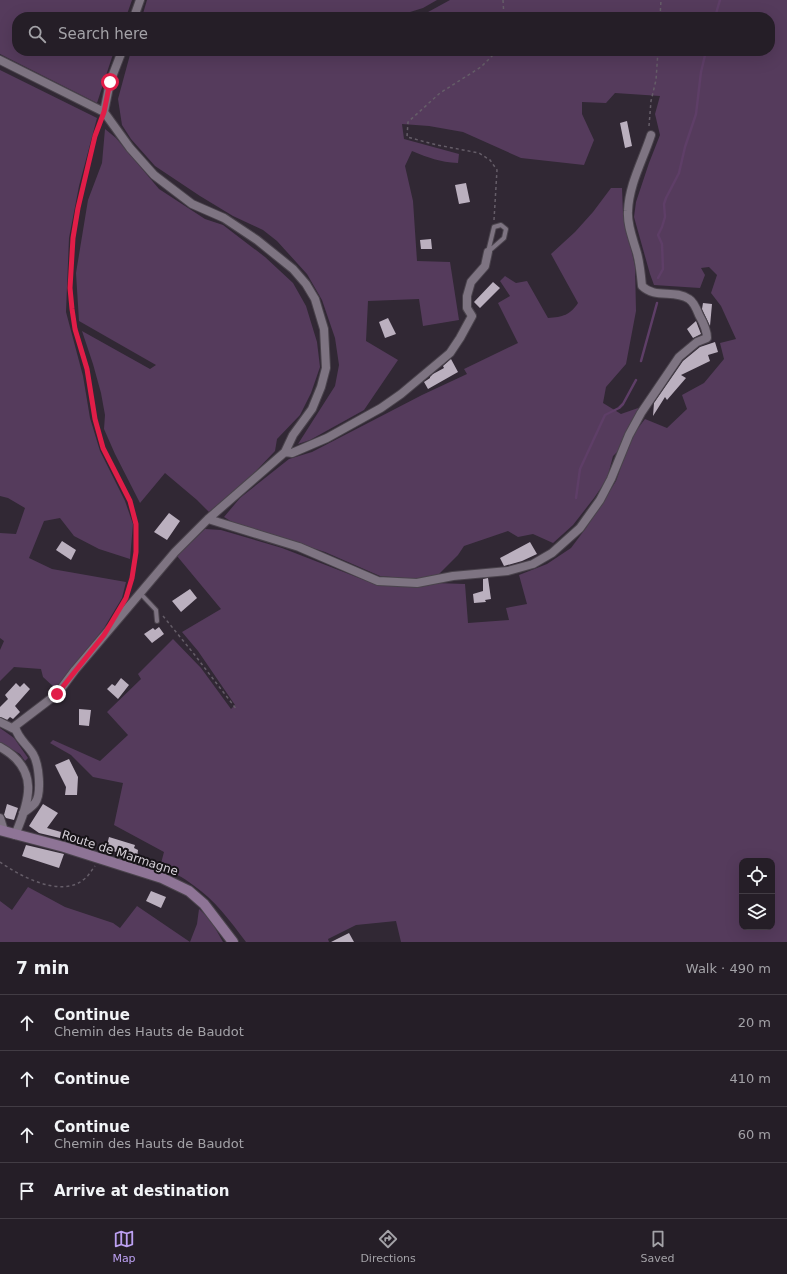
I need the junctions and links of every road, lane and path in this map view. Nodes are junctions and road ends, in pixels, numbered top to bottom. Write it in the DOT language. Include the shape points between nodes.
graph roads {
  1 [pos="140,0"];
  2 [pos="503,0"];
  3 [pos="660,0"];
  4 [pos="136,12"];
  5 [pos="504,12"];
  6 [pos="660,12"];
  7 [pos="120,56"];
  8 [pos="492,56"];
  9 [pos="658,56"];
  10 [pos="0,60"];
  11 [pos="104,112"];
  12 [pos="651,135"];
  13 [pos="494,227"];
  14 [pos="488,252"];
  15 [pos="285,452"];
  16 [pos="208,519"];
  17 [pos="140,593"];
  18 [pos="126,598"];
  19 [pos="156,610"];
  20 [pos="157,621"];
  21 [pos="237,710"];
  22 [pos="0,722"];
  23 [pos="16,730"];
  24 [pos="0,747"];
  25 [pos="23,813"];
  26 [pos="0,818"];
  27 [pos="2,831"];
  28 [pos="15,835"];
  29 [pos="102,859"];
  30 [pos="0,862"];
  31 [pos="233,942"];
  1 -- 4 [label="street"];
  2 -- 5 [label="path"];
  3 -- 6 [label="path"];
  7 -- 11 [label="street" via="110,82"];
  8 -- 13 [label="path" via="482,67 440,93 408,122 407,137 479,153 490,160 497,170"];
  9 -- 12 [label="path" via="651,101"];
  10 -- 11 [label="street"];
  11 -- 15 [label="street" via="130,148 154,175 192,204 224,218 257,240 293,269 315,299 324,329 326,368 312,409 293,435"];
  11 -- 18 [label="path" via="95,136 78,208 70,288 75,329 87,369 95,419 103,448 130,501 136,524 136,552"];
  12 -- 16 [label="street" via="630,193 628,212 642,286 647,292 689,299 702,321 707,338 697,342 680,357 641,413 604,493 580,528 552,553 533,564 508,571 454,576 417,583 378,581 299,547"];
  13 -- 14 [label="lane"];
  13 -- 14 [label="lane" via="501,226 506,229 504,238"];
  14 -- 15 [label="street" via="485,266 471,282 467,296 467,308 472,316 450,353 381,408 327,438 292,453"];
  15 -- 16 [label="street"];
  16 -- 17 [label="street"];
  17 -- 19 [label="lane"];
  17 -- 23 [label="street" via="57,694 15,726"];
  19 -- 20 [label="lane"];
  19 -- 21 [label="path"];
  22 -- 23 [label="street"];
  23 -- 25 [label="street" via="33,755 38,768 39,788 36,802"];
  24 -- 25 [label="street" via="16,758 28,780"];
  25 -- 28 [label="street"];
  26 -- 27 [label="street"];
  27 -- 28 [label="street, Route de Marmagne"];
  28 -- 29 [label="street, Route de Marmagne"];
  29 -- 30 [label="path" via="83,881 69,887 54,887 20,875"];
  29 -- 31 [label="street, Route de Marmagne" via="162,878 190,891 204,904"];
}
